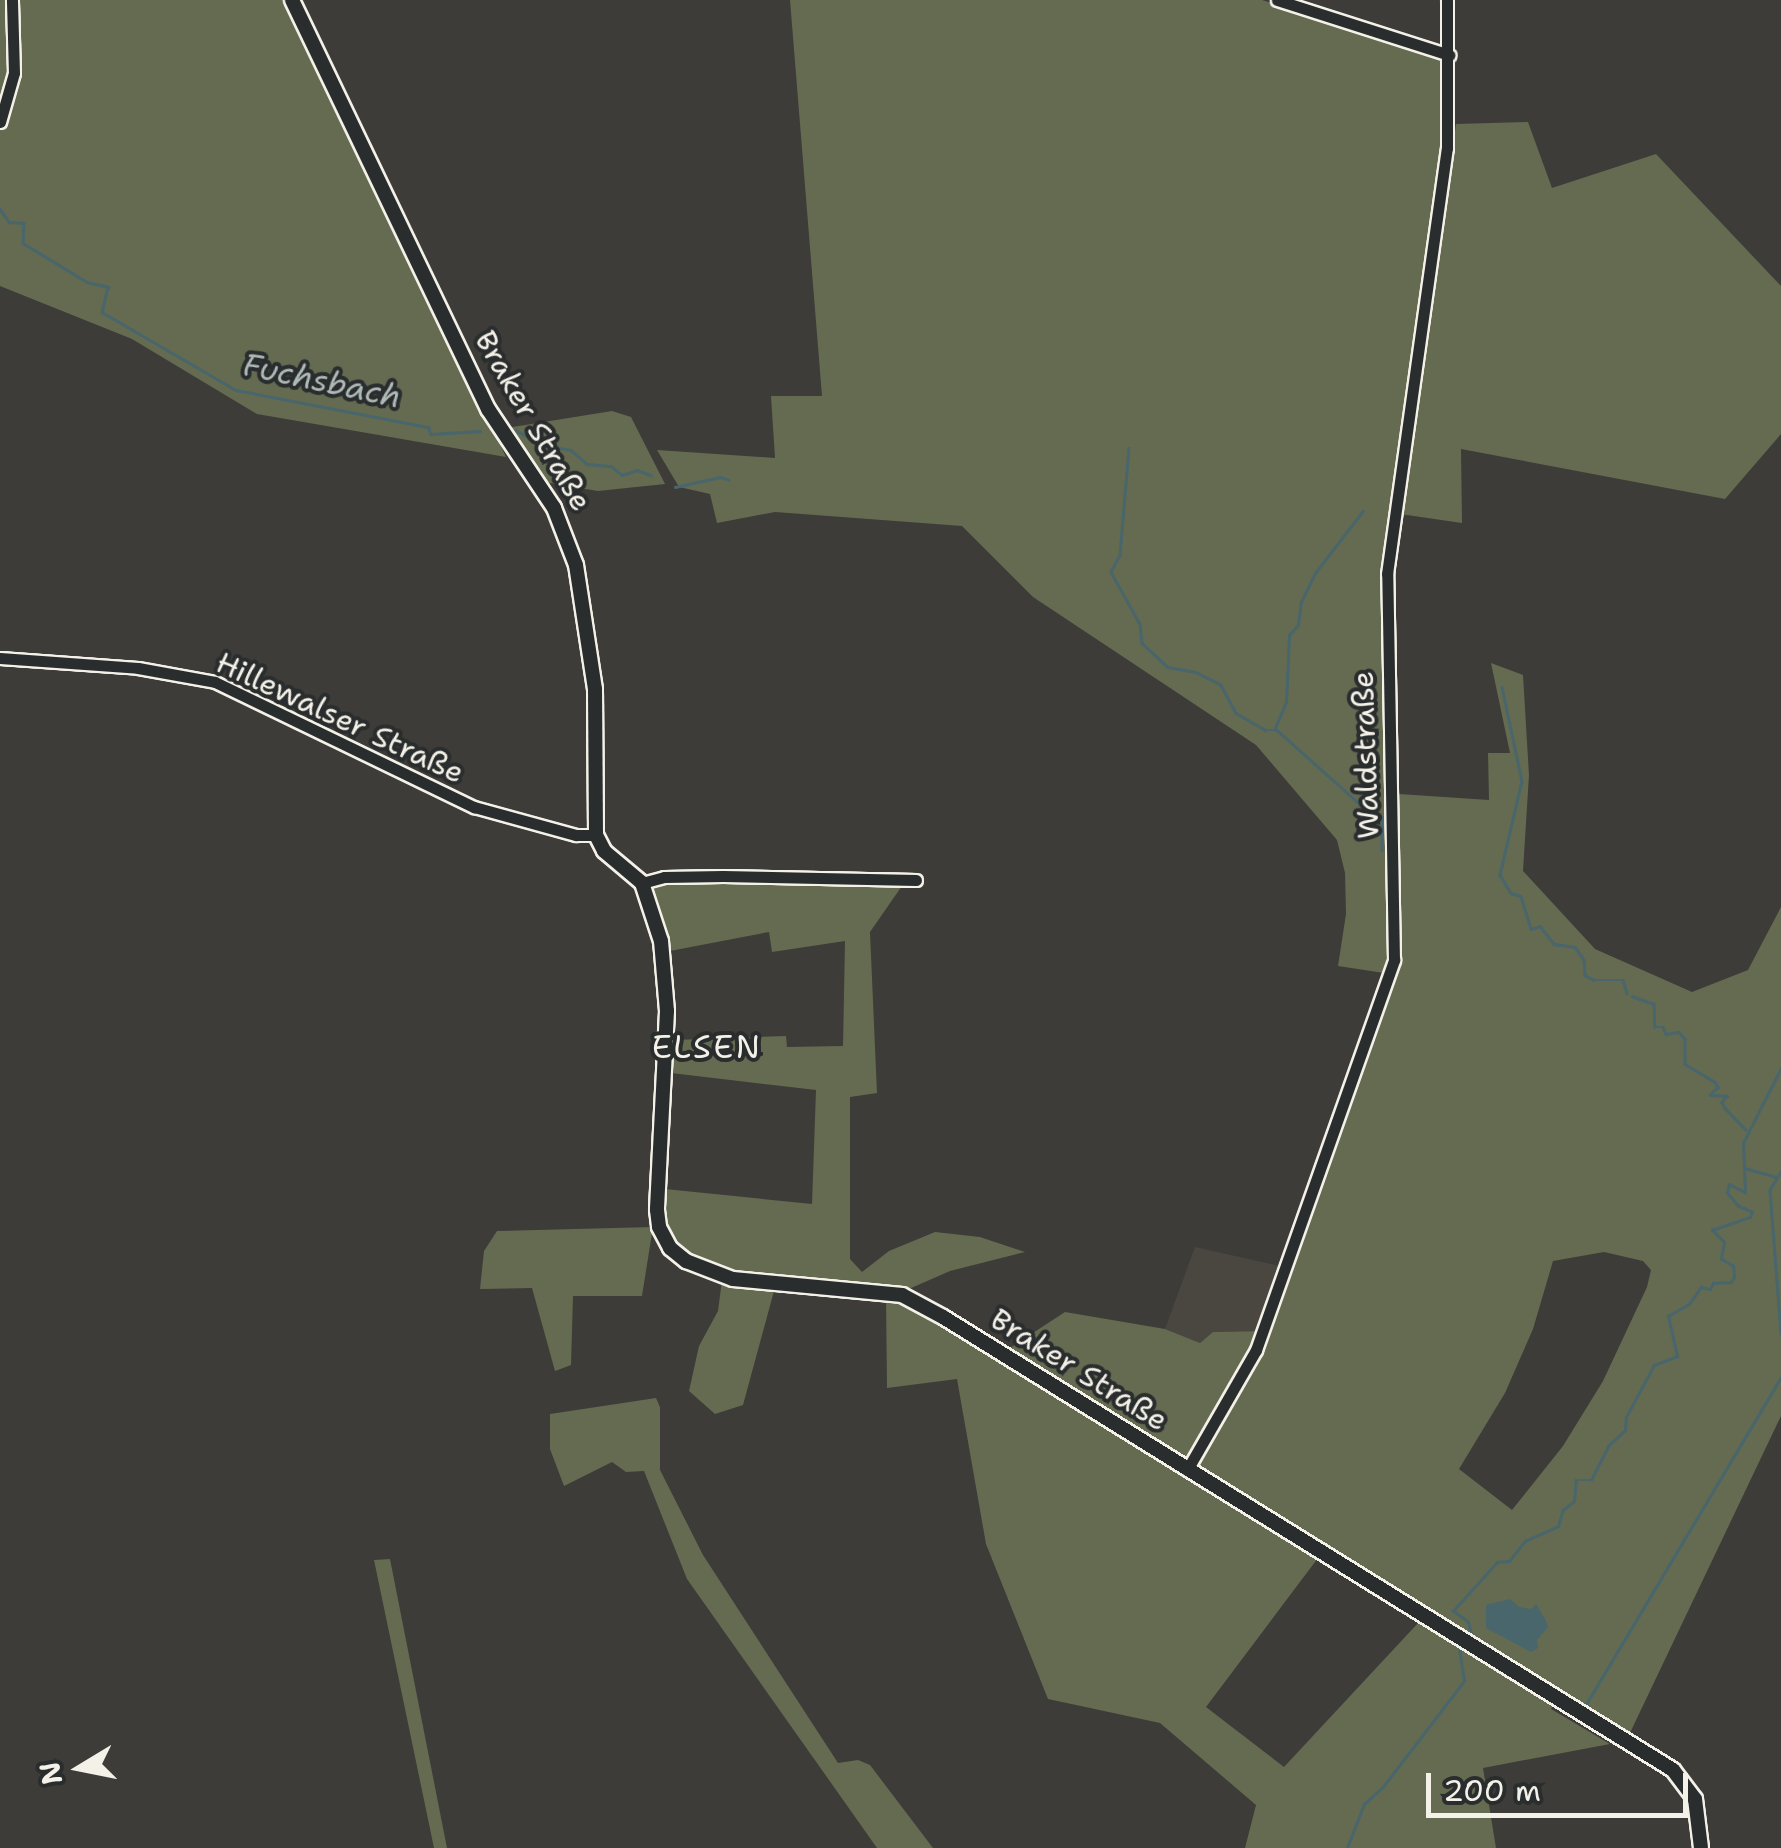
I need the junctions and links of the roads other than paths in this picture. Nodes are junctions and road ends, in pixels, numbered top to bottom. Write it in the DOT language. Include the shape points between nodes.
graph roads {
  1 [pos="12,0"];
  2 [pos="292,0"];
  3 [pos="1277,0"];
  4 [pos="1448,0"];
  5 [pos="1449,55"];
  6 [pos="0,122"];
  7 [pos="0,658"];
  8 [pos="596,835"];
  9 [pos="916,880"];
  10 [pos="642,883"];
  11 [pos="1187,1470"];
  12 [pos="1701,1848"];
  1 -- 6 [label="street" via="14,73"];
  2 -- 8 [label="main road, Braker Straße" via="488,408 568,540 594,675"];
  3 -- 5 [label="street"];
  4 -- 5 [label="street, Waldstraße"];
  5 -- 11 [label="street, Waldstraße" via="1447,148 1387,574 1394,960 1256,1350"];
  7 -- 8 [label="street, Hillewalser Straße" via="138,668 215,682 474,807"];
  8 -- 10 [label="main road" via="604,851"];
  9 -- 10 [label="street" via="722,876"];
  10 -- 11 [label="main road, Braker Straße" via="656,917 666,991 658,1210 670,1248 733,1279 902,1296"];
  11 -- 12 [label="main road, Braker Straße" via="1673,1770 1695,1799"];
}
